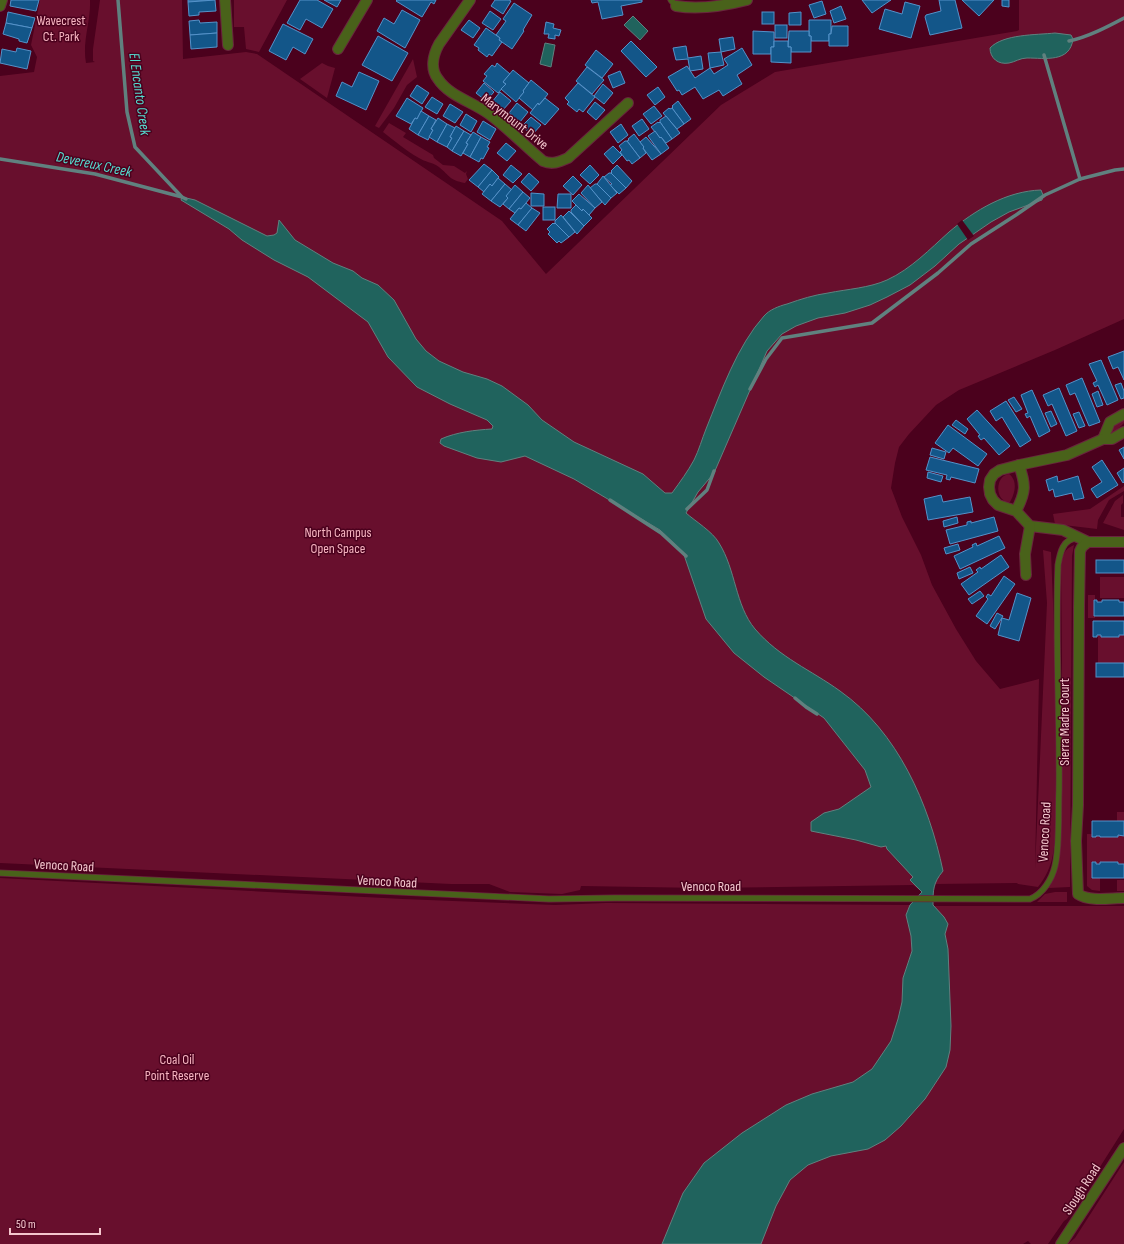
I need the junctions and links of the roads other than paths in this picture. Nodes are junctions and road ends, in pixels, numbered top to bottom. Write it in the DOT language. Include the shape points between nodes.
graph roads {
  1 [pos="2,0"];
  2 [pos="225,0"];
  3 [pos="367,0"];
  4 [pos="470,0"];
  5 [pos="747,0"];
  6 [pos="674,3"];
  7 [pos="0,6"];
  8 [pos="228,45"];
  9 [pos="338,49"];
  10 [pos="628,103"];
  11 [pos="1124,414"];
  12 [pos="1124,432"];
  13 [pos="1103,439"];
  14 [pos="1018,464"];
  15 [pos="1016,511"];
  16 [pos="1030,526"];
  17 [pos="1088,542"];
  18 [pos="1124,542"];
  19 [pos="1026,575"];
  20 [pos="0,873"];
  21 [pos="1124,898"];
  22 [pos="1124,1148"];
  23 [pos="1061,1244"];
  1 -- 7 [label="street"];
  2 -- 8 [label="street"];
  3 -- 9 [label="street"];
  4 -- 10 [label="street, Marymount Drive" via="435,51 434,73 443,86 490,115 542,161 549,164 568,158"];
  5 -- 6 [label="street" via="707,8 688,8"];
  11 -- 13 [label="street" via="1110,422"];
  12 -- 13 [label="street" via="1112,440"];
  13 -- 14 [label="street" via="1067,455"];
  14 -- 15 [label="street" via="1024,486 1022,499"];
  14 -- 15 [label="street" via="994,474 989,487 990,494 998,505"];
  15 -- 16 [label="street"];
  16 -- 17 [label="street" via="1063,530"];
  16 -- 19 [label="street" via="1025,554"];
  17 -- 18 [label="street"];
  17 -- 20 [label="lane, Venoco Road" via="1078,538 1068,541 1061,550 1058,565 1057,846 1051,876 1042,891 1030,899 549,899"];
  17 -- 21 [label="street, Sierra Madre Court" via="1082,547 1080,556 1076,841 1078,894 1089,898"];
  22 -- 23 [label="street, Slough Road"];
}
